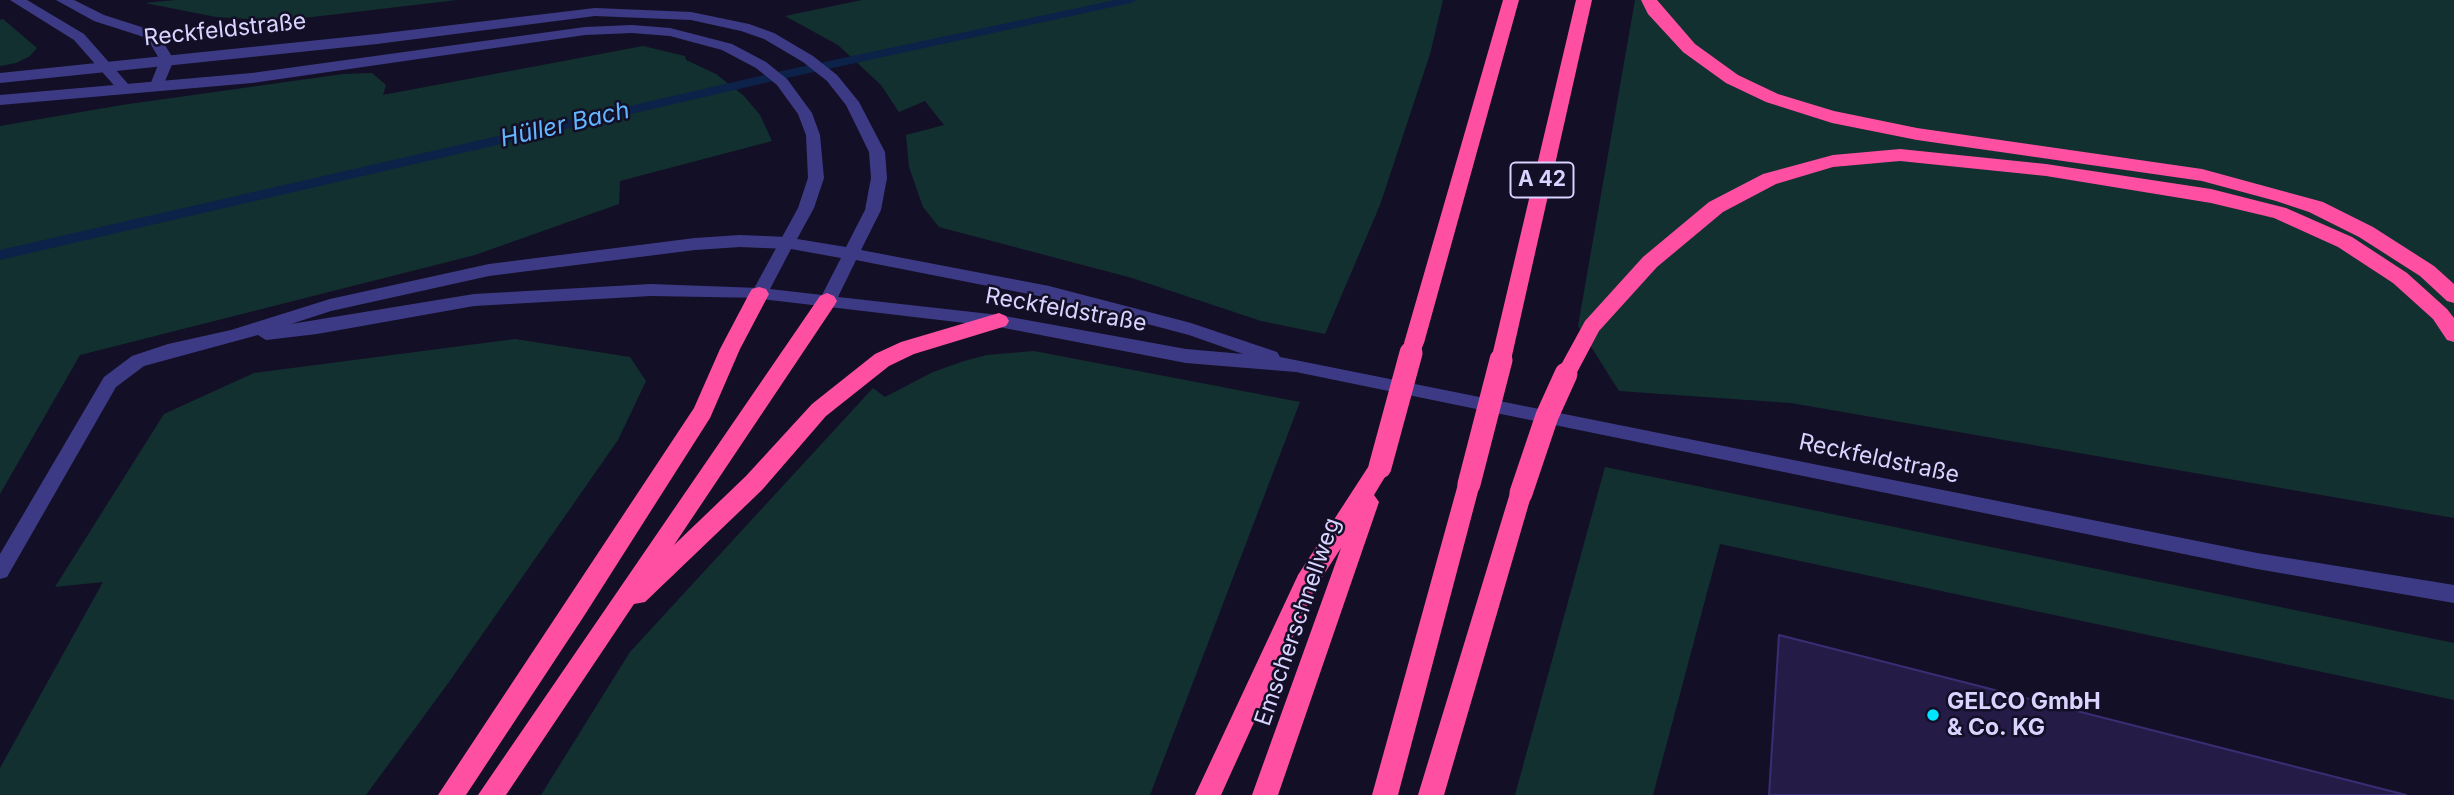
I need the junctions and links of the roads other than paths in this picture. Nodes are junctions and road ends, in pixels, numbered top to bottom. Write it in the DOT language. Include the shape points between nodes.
graph roads {
  1 [pos="17,0"];
  2 [pos="63,0"];
  3 [pos="1511,0"];
  4 [pos="1584,0"];
  5 [pos="1649,0"];
  6 [pos="167,60"];
  7 [pos="105,67"];
  8 [pos="0,78"];
  9 [pos="157,85"];
  10 [pos="124,88"];
  11 [pos="0,100"];
  12 [pos="788,243"];
  13 [pos="852,254"];
  14 [pos="759,294"];
  15 [pos="2454,296"];
  16 [pos="827,301"];
  17 [pos="999,321"];
  18 [pos="2454,334"];
  19 [pos="231,337"];
  20 [pos="1296,365"];
  21 [pos="1380,467"];
  22 [pos="0,571"];
  23 [pos="2454,594"];
  24 [pos="606,626"];
  25 [pos="451,795"];
  26 [pos="491,795"];
  27 [pos="1208,795"];
  28 [pos="1265,795"];
  29 [pos="1385,795"];
  30 [pos="1431,795"];
  1 -- 7 [label="street" via="79,37"];
  2 -- 6 [label="street" via="99,18 152,34"];
  3 -- 21 [label="highway, bridge"];
  4 -- 29 [label="highway, A 42, bridge" via="1501,360"];
  5 -- 15 [label="highway" via="1689,48 1732,79 1772,98 1832,117 1917,134 2202,175 2280,195 2366,232 2427,271"];
  6 -- 7 [label="street, Reckfeldstraße"];
  6 -- 9 [label="street"];
  6 -- 13 [label="street, Reckfeldstraße" via="377,40 595,12 691,16 744,27 769,36 832,78 852,102 873,142 879,178 873,210"];
  7 -- 8 [label="street, Reckfeldstraße"];
  7 -- 10 [label="street"];
  9 -- 10 [label="street, Reckfeldstraße"];
  9 -- 12 [label="street, Reckfeldstraße" via="252,78 585,31 670,32 727,47 761,65 782,82 805,113 813,135 816,178"];
  10 -- 11 [label="street, Reckfeldstraße"];
  12 -- 13 [label="street, Reckfeldstraße"];
  12 -- 14 [label="street, Reckfeldstraße"];
  12 -- 19 [label="street, Reckfeldstraße" via="695,244 489,270 330,305"];
  13 -- 16 [label="street, Reckfeldstraße"];
  13 -- 20 [label="street, Reckfeldstraße" via="1049,292 1191,329"];
  14 -- 16 [label="street, Reckfeldstraße"];
  14 -- 19 [label="street, Reckfeldstraße" via="651,290 474,300 317,328"];
  14 -- 25 [label="highway" via="703,412"];
  16 -- 17 [label="street, Reckfeldstraße"];
  16 -- 24 [label="highway"];
  17 -- 20 [label="street, Reckfeldstraße" via="1186,356"];
  17 -- 24 [label="highway" via="882,360 819,410 754,483"];
  18 -- 30 [label="highway, bridge" via="2440,314 2400,278 2344,242 2279,213 2211,196 2060,172 1900,155 1833,162 1770,179 1716,208 1642,271 1592,326 1547,416"];
  19 -- 22 [label="street, Reckfeldstraße" via="138,361 110,382"];
  20 -- 23 [label="street, Reckfeldstraße" via="2257,561"];
  21 -- 27 [label="highway" via="1306,582"];
  21 -- 28 [label="highway, Emscherschnellweg"];
  24 -- 26 [label="highway"];
}
